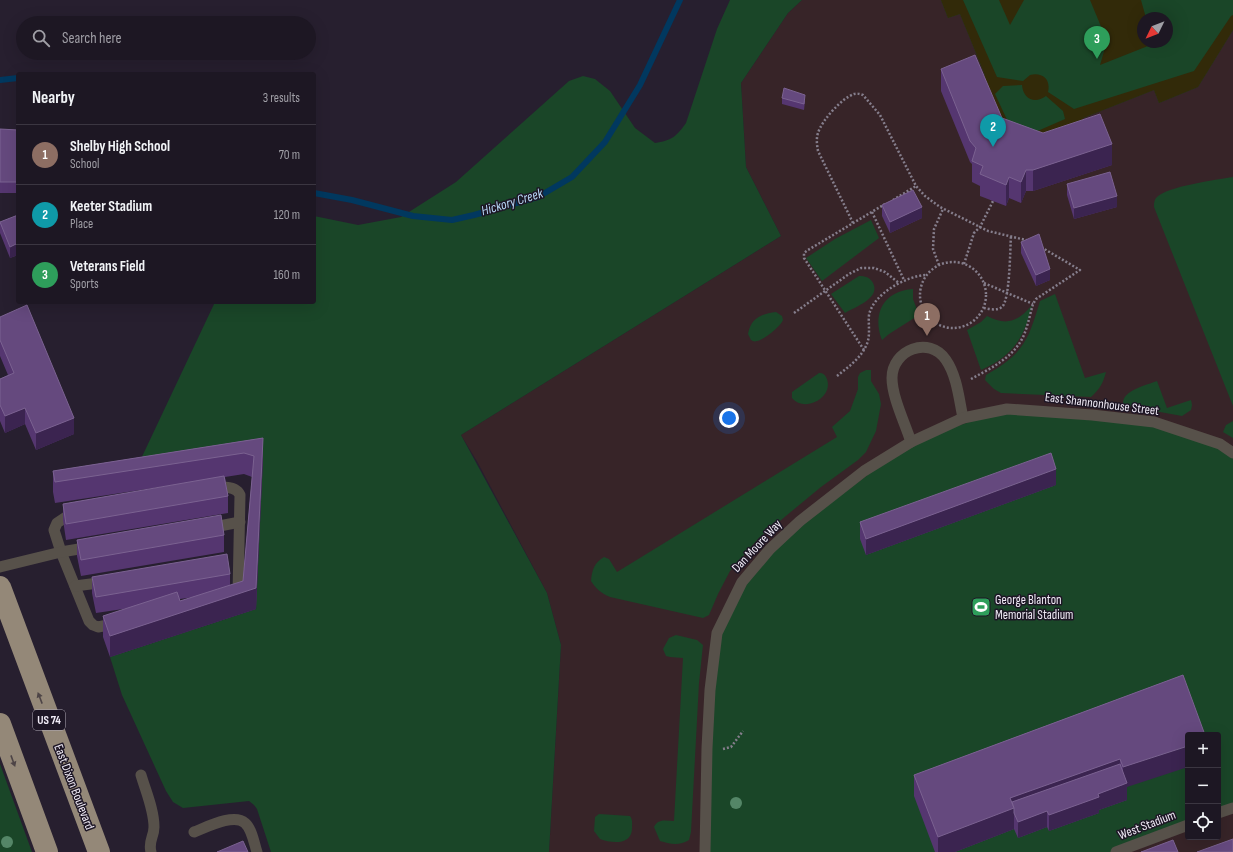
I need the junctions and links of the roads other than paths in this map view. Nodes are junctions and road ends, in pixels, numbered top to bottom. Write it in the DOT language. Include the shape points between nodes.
graph roads {
  1 [pos="963,418"];
  2 [pos="911,442"];
  3 [pos="1233,453"];
  4 [pos="240,522"];
  5 [pos="201,529"];
  6 [pos="100,545"];
  7 [pos="60,552"];
  8 [pos="0,567"];
  9 [pos="114,580"];
  10 [pos="75,586"];
  11 [pos="0,587"];
  12 [pos="0,724"];
  13 [pos="141,775"];
  14 [pos="1233,808"];
  15 [pos="1221,812"];
  16 [pos="1185,826"];
  17 [pos="194,832"];
  18 [pos="149,851"];
  19 [pos="47,852"];
  20 [pos="99,852"];
  21 [pos="257,852"];
  22 [pos="705,852"];
  23 [pos="1116,852"];
  1 -- 2 [label="lane, Dan Moore Way"];
  1 -- 2 [label="lane" via="951,368 946,358 930,347 910,350 892,370 893,387"];
  1 -- 3 [label="lane, East Shannonhouse Street" via="1007,409 1154,422 1220,444"];
  2 -- 22 [label="lane, Dan Moore Way" via="864,471 800,521 770,549 742,582 717,633 710,690"];
  4 -- 5 [label="lane"];
  4 -- 7 [label="lane" via="239,492 231,487 222,487 66,517 60,520 54,530"];
  4 -- 10 [label="lane" via="235,562 238,594 234,600 98,628 89,621"];
  6 -- 7 [label="lane"];
  7 -- 8 [label="lane"];
  7 -- 10 [label="lane"];
  9 -- 10 [label="lane"];
  20 -- 11 [label="highway, East Dixon Boulevard / US 74, one-way"];
  12 -- 19 [label="highway, one-way"];
  13 -- 18 [label="lane" via="153,813 154,829"];
  14 -- 15 [label="lane"];
  16 -- 23 [label="lane, West Stadium"];
  17 -- 21 [label="lane" via="230,819 238,819 246,824"];
}
